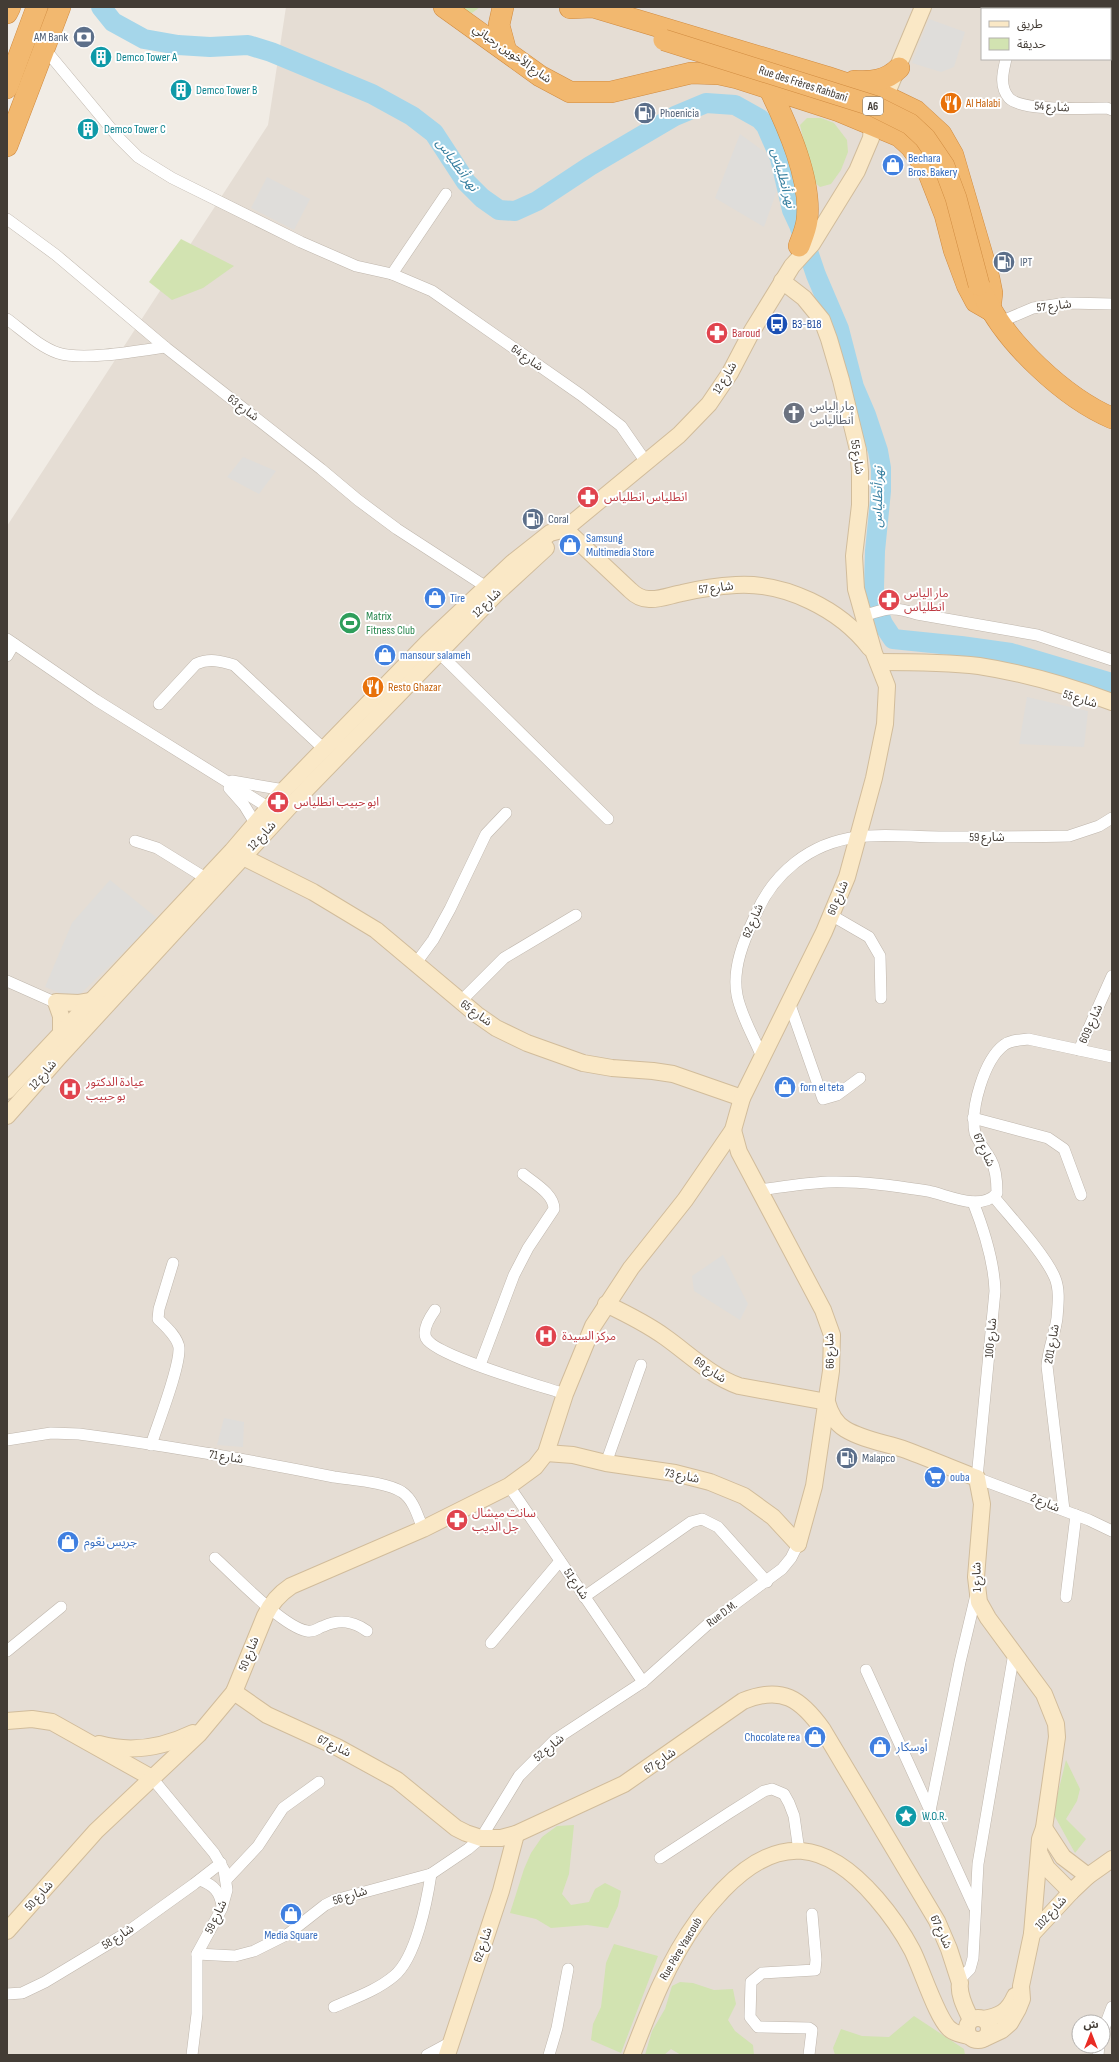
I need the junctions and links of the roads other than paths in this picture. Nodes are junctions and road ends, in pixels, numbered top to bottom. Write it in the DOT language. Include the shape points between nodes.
graph roads {
  1 [pos="10,7"];
  2 [pos="37,7"];
  3 [pos="60,7"];
  4 [pos="488,7"];
  5 [pos="503,7"];
  6 [pos="923,7"];
  7 [pos="568,8"];
  8 [pos="452,12"];
  9 [pos="7,13"];
  10 [pos="44,48"];
  11 [pos="506,50"];
  12 [pos="1006,60"];
  13 [pos="899,68"];
  14 [pos="827,77"];
  15 [pos="7,88"];
  16 [pos="770,90"];
  17 [pos="887,97"];
  18 [pos="1112,110"];
  19 [pos="872,124"];
  20 [pos="7,146"];
  21 [pos="446,194"];
  22 [pos="7,219"];
  23 [pos="802,246"];
  24 [pos="392,274"];
  25 [pos="782,281"];
  26 [pos="1112,304"];
  27 [pos="995,316"];
  28 [pos="7,319"];
  29 [pos="165,347"];
  30 [pos="1112,418"];
  31 [pos="646,462"];
  32 [pos="562,530"];
  33 [pos="491,590"];
  34 [pos="864,611"];
  35 [pos="836,617"];
  36 [pos="10,642"];
  37 [pos="433,648"];
  38 [pos="7,656"];
  39 [pos="1112,660"];
  40 [pos="878,662"];
  41 [pos="1112,702"];
  42 [pos="159,704"];
  43 [pos="1112,709"];
  44 [pos="324,749"];
  45 [pos="221,778"];
  46 [pos="284,790"];
  47 [pos="275,811"];
  48 [pos="506,813"];
  49 [pos="1112,818"];
  50 [pos="608,819"];
  51 [pos="255,823"];
  52 [pos="858,837"];
  53 [pos="135,841"];
  54 [pos="237,854"];
  55 [pos="212,882"];
  56 [pos="576,915"];
  57 [pos="831,915"];
  58 [pos="416,963"];
  59 [pos="1112,976"];
  60 [pos="7,981"];
  61 [pos="881,998"];
  62 [pos="91,1001"];
  63 [pos="56,1002"];
  64 [pos="460,1002"];
  65 [pos="789,1002"];
  66 [pos="84,1020"];
  67 [pos="61,1032"];
  68 [pos="1079,1050"];
  69 [pos="762,1056"];
  70 [pos="1112,1058"];
  71 [pos="860,1078"];
  72 [pos="7,1091"];
  73 [pos="742,1098"];
  74 [pos="7,1116"];
  75 [pos="973,1118"];
  76 [pos="733,1130"];
  77 [pos="523,1174"];
  78 [pos="759,1190"];
  79 [pos="1081,1195"];
  80 [pos="994,1197"];
  81 [pos="973,1202"];
  82 [pos="173,1263"];
  83 [pos="606,1304"];
  84 [pos="434,1310"];
  85 [pos="480,1365"];
  86 [pos="641,1365"];
  87 [pos="564,1394"];
  88 [pos="827,1402"];
  89 [pos="553,1434"];
  90 [pos="7,1440"];
  91 [pos="151,1445"];
  92 [pos="546,1453"];
  93 [pos="573,1455"];
  94 [pos="606,1463"];
  95 [pos="978,1478"];
  96 [pos="509,1486"];
  97 [pos="1064,1510"];
  98 [pos="1076,1515"];
  99 [pos="423,1529"];
  100 [pos="1112,1531"];
  101 [pos="798,1544"];
  102 [pos="215,1558"];
  103 [pos="560,1561"];
  104 [pos="767,1582"];
  105 [pos="976,1594"];
  106 [pos="584,1597"];
  107 [pos="1066,1597"];
  108 [pos="61,1607"];
  109 [pos="269,1608"];
  110 [pos="367,1631"];
  111 [pos="492,1642"];
  112 [pos="7,1651"];
  113 [pos="1014,1653"];
  114 [pos="866,1670"];
  115 [pos="643,1682"];
  116 [pos="234,1692"];
  117 [pos="7,1721"];
  118 [pos="209,1722"];
  119 [pos="77,1734"];
  120 [pos="152,1778"];
  121 [pos="319,1782"];
  122 [pos="930,1811"];
  123 [pos="1044,1828"];
  124 [pos="516,1834"];
  125 [pos="481,1838"];
  126 [pos="798,1851"];
  127 [pos="1040,1854"];
  128 [pos="660,1858"];
  129 [pos="1112,1859"];
  130 [pos="221,1863"];
  131 [pos="431,1874"];
  132 [pos="1088,1876"];
  133 [pos="227,1879"];
  134 [pos="200,1880"];
  135 [pos="1071,1892"];
  136 [pos="222,1908"];
  137 [pos="975,1909"];
  138 [pos="812,1914"];
  139 [pos="7,1931"];
  140 [pos="1032,1934"];
  141 [pos="198,1954"];
  142 [pos="568,1969"];
  143 [pos="960,1981"];
  144 [pos="7,1994"];
  145 [pos="334,2007"];
  146 [pos="978,2031"];
  147 [pos="450,2048"];
  148 [pos="192,2055"];
  149 [pos="427,2055"];
  150 [pos="548,2055"];
  151 [pos="632,2055"];
  152 [pos="809,2055"];
  1 -- 9 [label="highway"];
  2 -- 15 [label="highway"];
  3 -- 10 [label="highway"];
  4 -- 8 [label="highway" via="480,18 471,20"];
  5 -- 11 [label="highway" via="499,24"];
  6 -- 13 [label="street, شارع 12"];
  7 -- 14 [label="highway" via="593,7"];
  7 -- 27 [label="highway, Rue des Frères Rahbani / A6, bridge" via="589,17 874,106 910,124 925,138 944,166 956,198 979,285"];
  8 -- 11 [label="highway, شارع الأخوين رحباني / A6"];
  10 -- 20 [label="highway"];
  10 -- 24 [label="street, شارع 64" via="118,137 143,160 172,178 300,242 356,266"];
  11 -- 16 [label="highway, شارع الأخوين رحباني / A6" via="540,76 570,92 611,92 700,73 729,76"];
  12 -- 18 [label="street, شارع 54" via="1002,77 1010,99 1037,107"];
  13 -- 14 [label="highway" via="888,78 875,81"];
  13 -- 17 [label="street, شارع 12"];
  14 -- 17 [label="highway"];
  16 -- 19 [label="highway, Rue des Frères Rahbani / A6"];
  16 -- 23 [label="highway" via="791,136 801,166 806,195"];
  17 -- 19 [label="street, شارع 12"];
  17 -- 27 [label="highway" via="916,111 941,134 953,155 989,278"];
  19 -- 23 [label="street, شارع 12" via="865,130 845,174"];
  19 -- 27 [label="highway, Rue des Frères Rahbani / A6" via="899,136 911,147 927,169 945,215 967,285 976,302"];
  21 -- 24 [label="street"];
  22 -- 29 [label="street, شارع 63" via="56,255"];
  23 -- 25 [label="street, شارع 12"];
  24 -- 31 [label="street, شارع 64" via="432,291 581,395 621,426"];
  25 -- 31 [label="street, شارع 12" via="730,373 709,404 679,435"];
  25 -- 34 [label="street, شارع 55" via="804,298 822,320 831,343 851,421 860,471 860,505 854,556 855,580"];
  26 -- 27 [label="street, شارع 57" via="1067,303"];
  27 -- 30 [label="highway, A6" via="1024,352 1048,376 1092,408"];
  28 -- 29 [label="street" via="60,353 103,355"];
  29 -- 33 [label="street, شارع 63" via="321,468 358,500 414,541"];
  31 -- 32 [label="street, شارع 12"];
  32 -- 33 [label="street, شارع 12" via="550,533 542,539"];
  32 -- 35 [label="street, شارع 57" via="642,598 730,586 753,586 796,596"];
  33 -- 37 [label="street, شارع 12"];
  34 -- 35 [label="street"];
  34 -- 39 [label="street" via="899,608 918,614 1037,635"];
  34 -- 40 [label="street, شارع 55"];
  35 -- 40 [label="street, شارع 57" via="863,639"];
  36 -- 38 [label="street"];
  36 -- 45 [label="street" via="96,700"];
  37 -- 44 [label="street, شارع 12"];
  37 -- 47 [label="street, شارع 12"];
  37 -- 50 [label="street"];
  40 -- 41 [label="street" via="979,666 1084,691"];
  40 -- 43 [label="street, شارع 55" via="1004,678"];
  40 -- 52 [label="street, شارع 60" via="887,686 885,724"];
  42 -- 44 [label="street" via="196,664 203,661 223,662 234,665"];
  44 -- 46 [label="street, شارع 12"];
  45 -- 46 [label="street" via="247,785"];
  45 -- 47 [label="street"];
  45 -- 51 [label="street" via="244,805"];
  46 -- 47 [label="street, شارع 12"];
  47 -- 51 [label="street, شارع 12"];
  47 -- 54 [label="street, شارع 12"];
  48 -- 58 [label="street" via="486,834 450,909 433,940"];
  49 -- 52 [label="street, شارع 59" via="1084,832 1069,836"];
  51 -- 54 [label="street, شارع 12"];
  52 -- 57 [label="street, شارع 60" via="847,877"];
  52 -- 69 [label="street, شارع 62" via="824,845 807,853 779,876 759,905 741,951 737,970 737,991 739,1002"];
  53 -- 55 [label="street" via="157,848"];
  54 -- 55 [label="street, شارع 12"];
  54 -- 58 [label="street, شارع 65" via="351,914 376,930"];
  55 -- 62 [label="street, شارع 12"];
  55 -- 66 [label="street, شارع 12"];
  56 -- 64 [label="street" via="504,958"];
  57 -- 61 [label="street" via="869,937 880,956"];
  57 -- 65 [label="street, شارع 60"];
  58 -- 64 [label="street, شارع 65"];
  59 -- 68 [label="street, شارع 609"];
  60 -- 63 [label="street"];
  62 -- 63 [label="street"];
  62 -- 66 [label="street, شارع 12"];
  63 -- 66 [label="street"];
  63 -- 67 [label="street" via="61,1016"];
  64 -- 73 [label="street, شارع 65" via="496,1028 566,1058 612,1068 653,1070 673,1074"];
  65 -- 69 [label="street, شارع 60"];
  65 -- 71 [label="street" via="823,1099 837,1095"];
  66 -- 67 [label="street, شارع 12"];
  66 -- 74 [label="street, شارع 12"];
  67 -- 72 [label="street, شارع 12"];
  68 -- 70 [label="street, شارع 67"];
  68 -- 75 [label="street, شارع 67" via="1028,1039 1005,1044 989,1063"];
  69 -- 73 [label="street, شارع 60"];
  73 -- 76 [label="street, شارع 60"];
  75 -- 79 [label="street" via="1048,1138 1064,1149"];
  75 -- 80 [label="street, شارع 67" via="976,1136 992,1161 997,1181 997,1193"];
  76 -- 78 [label="street, شارع 66" via="739,1152"];
  76 -- 83 [label="street"];
  77 -- 85 [label="street" via="548,1195 554,1209 528,1248 514,1275"];
  78 -- 81 [label="street" via="828,1182 876,1183"];
  78 -- 88 [label="street, شارع 66" via="823,1310 830,1328 832,1356"];
  80 -- 81 [label="street"];
  80 -- 97 [label="street, شارع 201" via="1036,1248 1055,1278 1058,1293 1057,1319 1047,1366"];
  81 -- 95 [label="street, شارع 100" via="989,1249 995,1291"];
  82 -- 91 [label="street" via="158,1319 175,1338 179,1348"];
  83 -- 87 [label="street"];
  83 -- 88 [label="street, شارع 69" via="650,1326 713,1374 730,1383"];
  84 -- 85 [label="street" via="425,1329 425,1336 429,1342"];
  85 -- 87 [label="street"];
  86 -- 94 [label="street"];
  87 -- 89 [label="street"];
  88 -- 95 [label="street" via="836,1421 853,1434 906,1450"];
  88 -- 101 [label="street, شارع 66" via="814,1486"];
  89 -- 92 [label="street"];
  89 -- 93 [label="street"];
  90 -- 91 [label="street, شارع 71" via="31,1435 66,1433"];
  91 -- 99 [label="street, شارع 71" via="291,1468 391,1488 402,1492 409,1500"];
  92 -- 93 [label="street, شارع 73"];
  92 -- 96 [label="street, شارع 50" via="528,1474"];
  93 -- 94 [label="street, شارع 73"];
  94 -- 101 [label="street, شارع 73" via="710,1482 744,1496 773,1517"];
  95 -- 97 [label="street, شارع 2"];
  95 -- 105 [label="street, شارع 1" via="982,1518"];
  96 -- 99 [label="street, شارع 50"];
  96 -- 103 [label="street, شارع 51"];
  97 -- 98 [label="street, شارع 2"];
  98 -- 100 [label="street, شارع 2"];
  98 -- 107 [label="street"];
  99 -- 109 [label="street, شارع 50" via="291,1586 282,1592"];
  101 -- 104 [label="street, Rue D.M." via="791,1558"];
  102 -- 109 [label="street"];
  103 -- 106 [label="street, شارع 51"];
  103 -- 111 [label="street"];
  104 -- 106 [label="street" via="718,1527 702,1519 691,1522"];
  104 -- 115 [label="street, Rue D.M." via="708,1624"];
  105 -- 113 [label="street, شارع 1" via="988,1618"];
  105 -- 122 [label="street"];
  106 -- 115 [label="street, شارع 51"];
  108 -- 112 [label="street"];
  109 -- 110 [label="street" via="308,1632 344,1621 352,1622"];
  109 -- 116 [label="street, شارع 50"];
  113 -- 123 [label="street, شارع 1" via="1044,1694 1056,1724 1057,1737"];
  113 -- 137 [label="street" via="984,1824"];
  114 -- 122 [label="street"];
  115 -- 125 [label="street, شارع 52" via="556,1739 537,1757 519,1776"];
  116 -- 118 [label="street, شارع 50"];
  116 -- 125 [label="street, شارع 67" via="267,1715 374,1766 397,1780 456,1828"];
  117 -- 119 [label="street" via="42,1720"];
  118 -- 119 [label="street" via="195,1733 146,1748 106,1746"];
  118 -- 120 [label="street, شارع 50"];
  119 -- 120 [label="street"];
  120 -- 130 [label="street, شارع 59"];
  120 -- 139 [label="street, شارع 50" via="96,1831"];
  121 -- 133 [label="street" via="283,1808 258,1846"];
  122 -- 137 [label="street"];
  123 -- 127 [label="street, شارع 1" via="1040,1839"];
  123 -- 132 [label="street" via="1063,1857"];
  124 -- 125 [label="street, شارع 67" via="501,1838"];
  124 -- 143 [label="street, شارع 67" via="624,1784 743,1701 769,1694 792,1698 810,1712 823,1730 937,1921"];
  124 -- 147 [label="street, شارع 62" via="501,1891"];
  125 -- 131 [label="street, شارع 56"];
  126 -- 128 [label="street" via="795,1821 789,1803 784,1794 772,1789 764,1791"];
  126 -- 146 [label="street, Rue Père Yaacoub" via="813,1852 832,1859 862,1882 886,1910 912,1949 937,2008"];
  126 -- 151 [label="street, Rue Père Yaacoub" via="781,1852 753,1863 698,1918 657,1991"];
  127 -- 135 [label="street" via="1047,1868"];
  127 -- 140 [label="street, شارع 1"];
  129 -- 132 [label="street, شارع 102"];
  130 -- 133 [label="street, شارع 59"];
  130 -- 134 [label="street, شارع 58"];
  131 -- 141 [label="street, شارع 56" via="335,1900 288,1934 254,1951 235,1956"];
  131 -- 145 [label="street" via="423,1919 403,1965 395,1976 368,1992"];
  132 -- 135 [label="street, شارع 102"];
  133 -- 136 [label="street, شارع 59"];
  134 -- 136 [label="street" via="217,1890"];
  134 -- 144 [label="street, شارع 58" via="123,1935 45,1982 22,1993"];
  135 -- 140 [label="street, شارع 102"];
  136 -- 141 [label="street, شارع 59"];
  137 -- 143 [label="street" via="971,1965"];
  138 -- 152 [label="street" via="815,1970 762,1973 756,1976 751,1982 750,2017 761,2028 809,2028 812,2030"];
  140 -- 146 [label="street, شارع 102" via="1021,1986 1007,2010"];
  141 -- 148 [label="street, شارع 59" via="198,2014"];
  142 -- 150 [label="street" via="557,2028"];
  143 -- 146 [label="street, شارع 67" via="963,2002"];
  147 -- 149 [label="street"];
}
